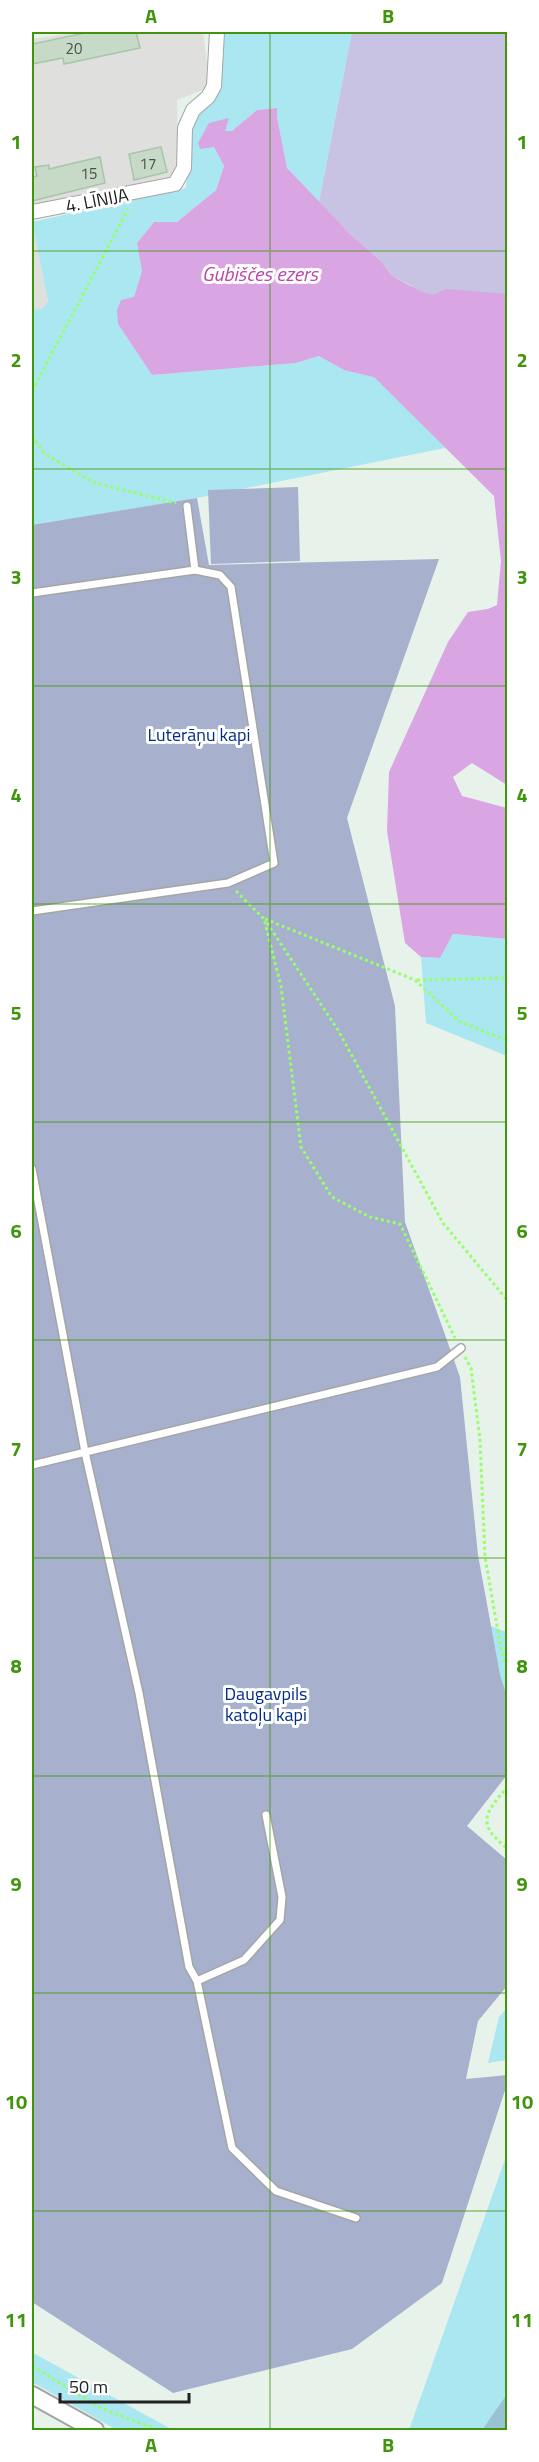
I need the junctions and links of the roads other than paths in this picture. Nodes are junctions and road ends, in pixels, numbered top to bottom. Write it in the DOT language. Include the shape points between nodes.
graph roads {
  1 [pos="217,32"];
  2 [pos="32,212"];
  3 [pos="187,506"];
  4 [pos="195,570"];
  5 [pos="32,593"];
  6 [pos="32,911"];
  7 [pos="32,1169"];
  8 [pos="461,1348"];
  9 [pos="85,1452"];
  10 [pos="32,1465"];
  11 [pos="266,1815"];
  12 [pos="196,1982"];
  13 [pos="356,2218"];
  14 [pos="32,2395"];
  15 [pos="95,2430"];
  1 -- 2 [label="street, 4. LĪNIJA" via="214,86 193,110 185,128 184,168 175,184"];
  3 -- 4 [label="lane"];
  4 -- 5 [label="lane"];
  4 -- 6 [label="lane" via="220,574 231,587 274,863 228,883"];
  7 -- 9 [label="lane"];
  8 -- 9 [label="lane" via="437,1367"];
  9 -- 10 [label="lane"];
  9 -- 12 [label="lane" via="139,1693 189,1967"];
  11 -- 12 [label="lane" via="282,1897 280,1920 244,1960"];
  12 -- 13 [label="lane" via="232,2148 276,2191"];
  14 -- 15 [label="street"];
}
